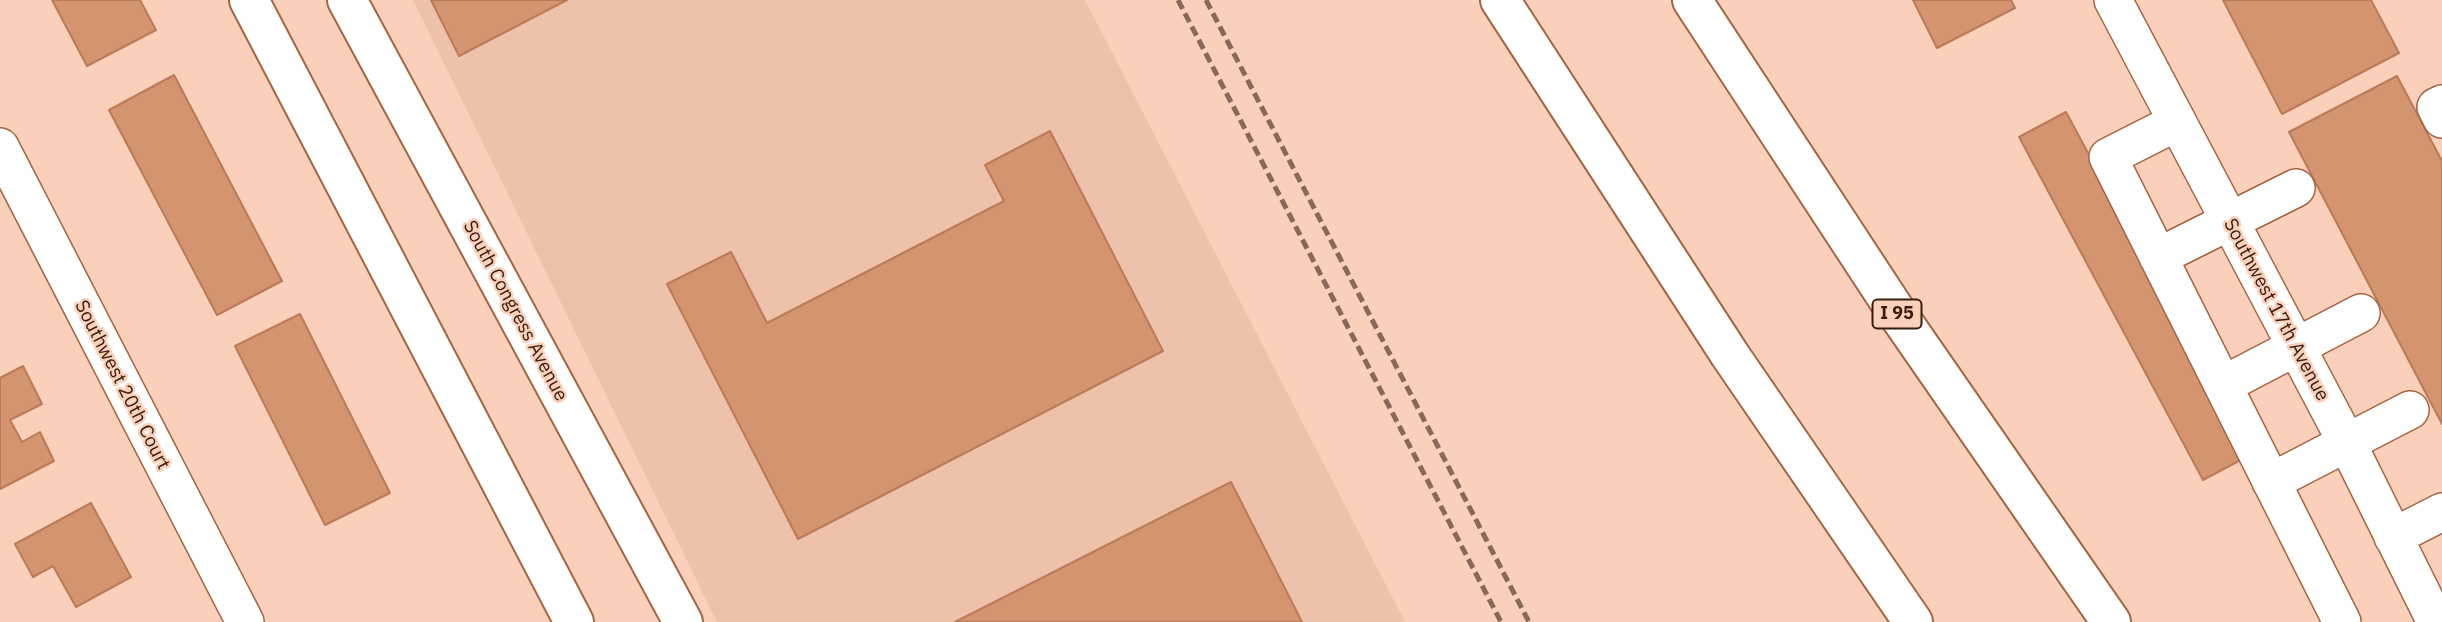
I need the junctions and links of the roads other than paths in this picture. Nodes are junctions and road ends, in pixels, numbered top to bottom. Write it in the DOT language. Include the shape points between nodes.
graph roads {
  1 [pos="249,0"];
  2 [pos="347,0"];
  3 [pos="1500,0"];
  4 [pos="1692,0"];
  5 [pos="2113,0"];
  6 [pos="2442,104"];
  7 [pos="2442,119"];
  8 [pos="2177,122"];
  9 [pos="0,147"];
  10 [pos="2296,188"];
  11 [pos="2230,222"];
  12 [pos="2158,257"];
  13 [pos="2361,313"];
  14 [pos="2296,347"];
  15 [pos="2223,385"];
  16 [pos="2410,410"];
  17 [pos="2347,443"];
  18 [pos="2271,482"];
  19 [pos="2442,512"];
  20 [pos="2393,537"];
  21 [pos="245,622"];
  22 [pos="574,622"];
  23 [pos="683,622"];
  24 [pos="1913,622"];
  25 [pos="2111,622"];
  26 [pos="2342,622"];
  27 [pos="2436,622"];
  1 -- 22 [label="main road"];
  2 -- 23 [label="main road, South Congress Avenue"];
  3 -- 24 [label="main road" via="1730,355"];
  4 -- 25 [label="main road, I 95" via="1891,304"];
  5 -- 8 [label="street, Southwest 17th Avenue"];
  6 -- 7 [label="street" via="2436,107"];
  8 -- 11 [label="street, Southwest 17th Avenue"];
  8 -- 12 [label="street" via="2108,157"];
  9 -- 21 [label="street, Southwest 20th Court"];
  10 -- 11 [label="street"];
  11 -- 12 [label="street"];
  11 -- 14 [label="street, Southwest 17th Avenue"];
  12 -- 15 [label="street"];
  13 -- 14 [label="street"];
  14 -- 15 [label="street"];
  14 -- 17 [label="street, Southwest 17th Avenue"];
  15 -- 18 [label="street"];
  16 -- 17 [label="street"];
  17 -- 18 [label="street"];
  17 -- 20 [label="street, Southwest 17th Avenue"];
  18 -- 26 [label="street"];
  19 -- 20 [label="street"];
  20 -- 27 [label="street, Southwest 17th Avenue"];
}
